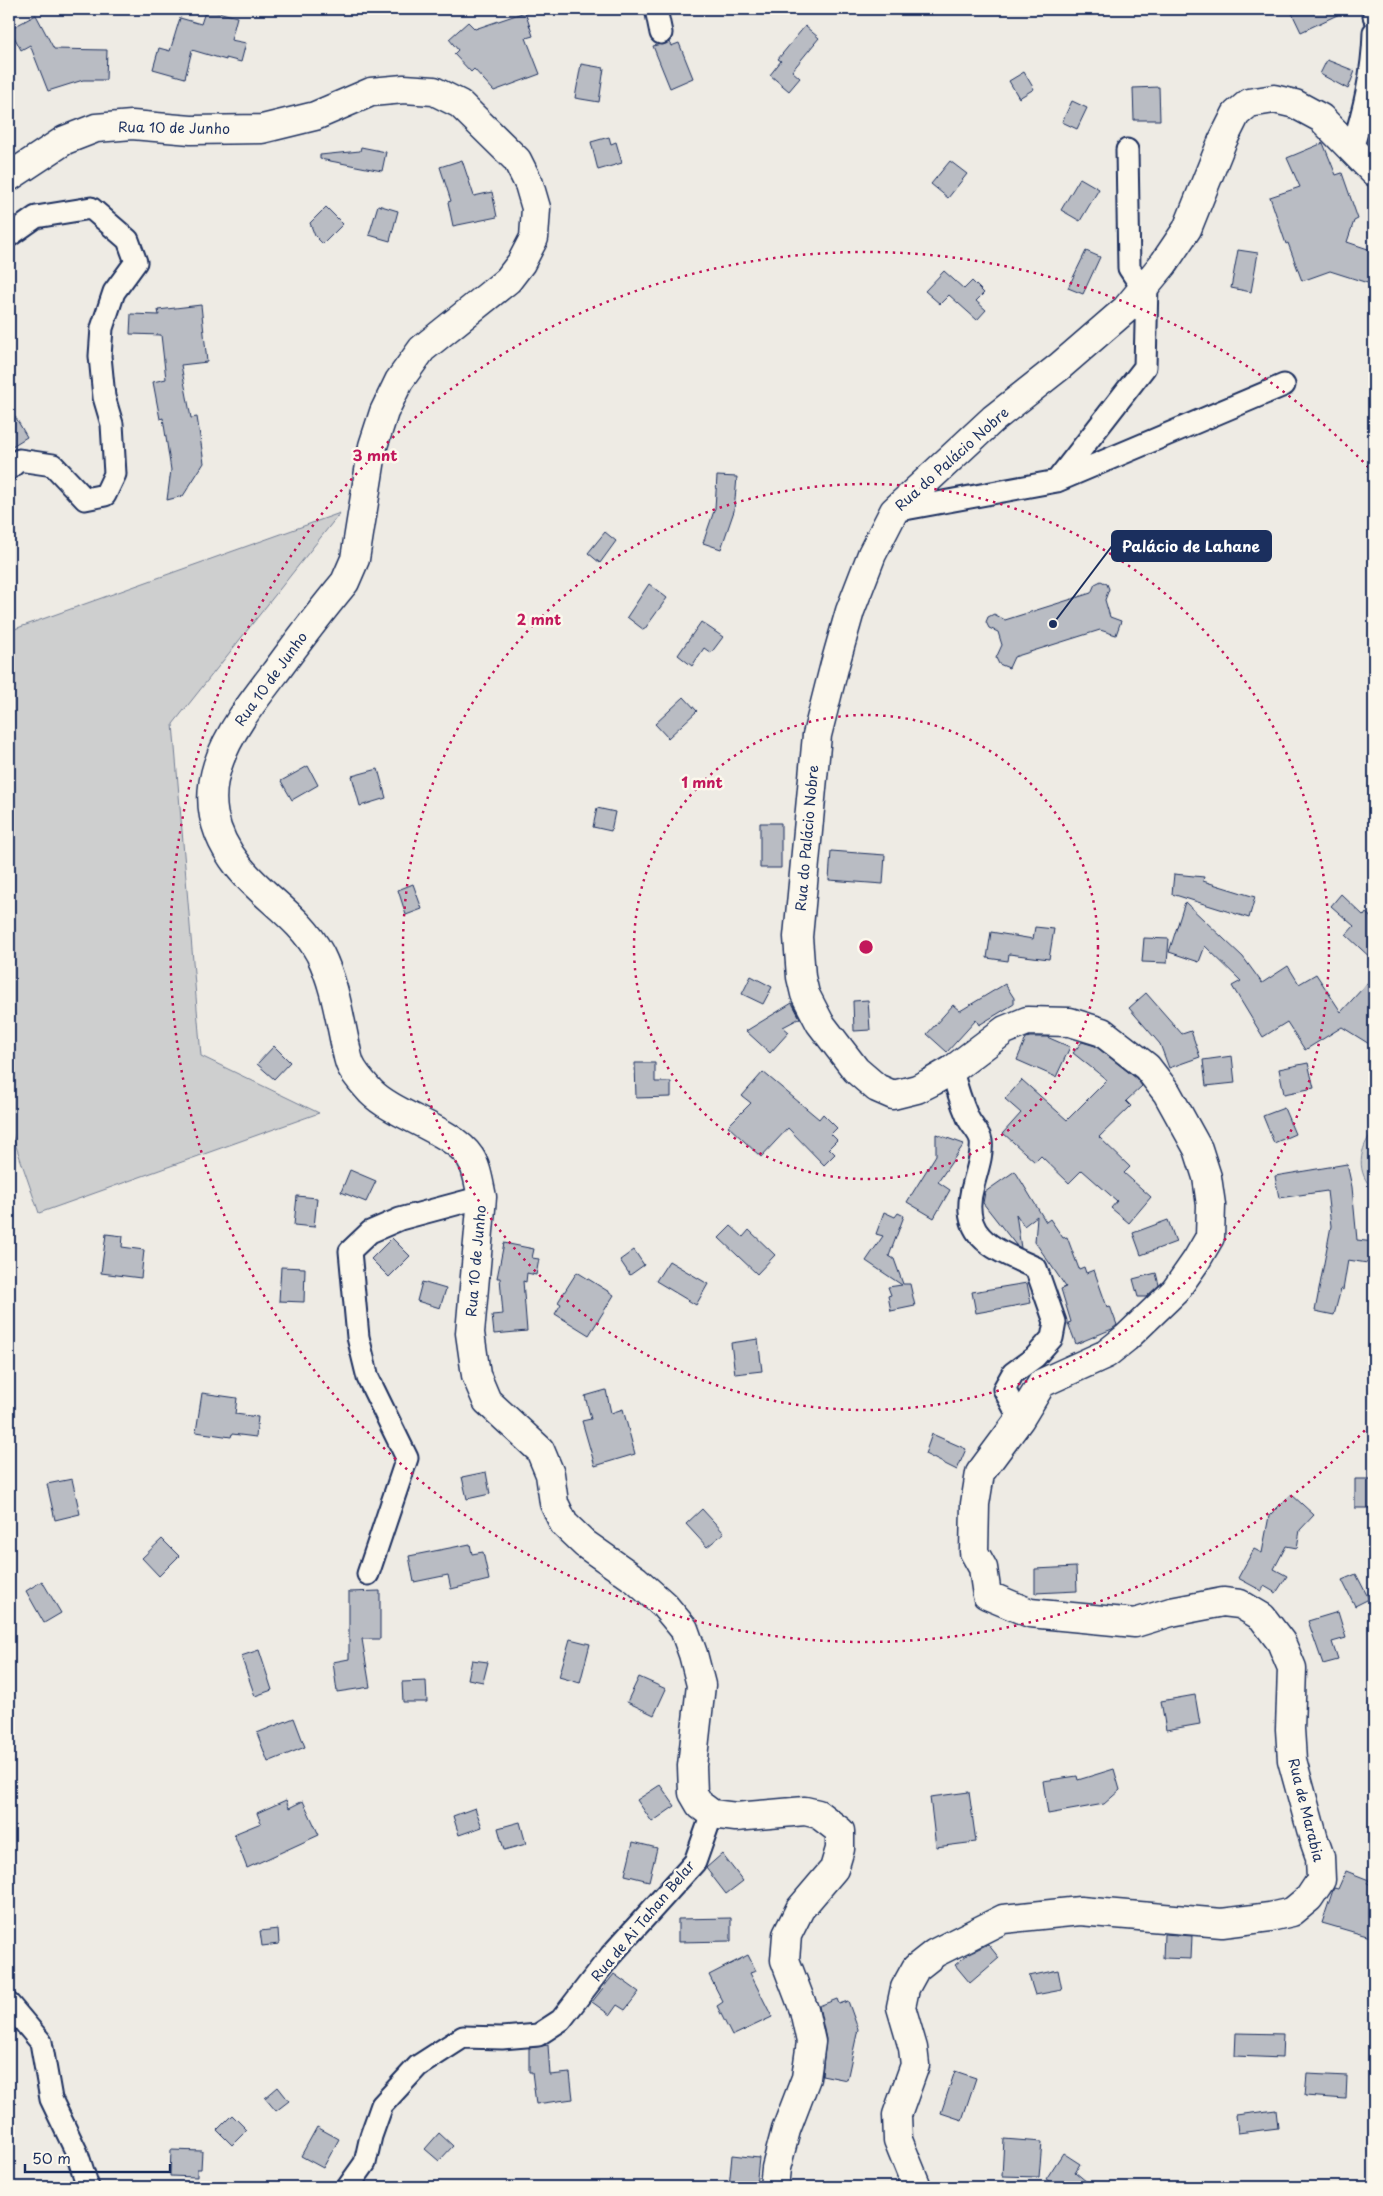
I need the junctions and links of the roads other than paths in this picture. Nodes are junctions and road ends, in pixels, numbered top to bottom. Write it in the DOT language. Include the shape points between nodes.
graph roads {
  1 [pos="656,9"];
  2 [pos="1374,9"];
  3 [pos="1374,16"];
  4 [pos="1374,32"];
  5 [pos="661,33"];
  6 [pos="1352,149"];
  7 [pos="1127,150"];
  8 [pos="1374,172"];
  9 [pos="9,177"];
  10 [pos="9,236"];
  11 [pos="1145,286"];
  12 [pos="1284,385"];
  13 [pos="9,469"];
  14 [pos="1057,482"];
  15 [pos="894,511"];
  16 [pos="812,1009"];
  17 [pos="952,1070"];
  18 [pos="482,1197"];
  19 [pos="1020,1419"];
  20 [pos="368,1574"];
  21 [pos="724,1816"];
  22 [pos="9,2004"];
  23 [pos="88,2187"];
  24 [pos="348,2187"];
  25 [pos="774,2187"];
  26 [pos="917,2187"];
  1 -- 5 [label="street"];
  2 -- 3 [label="street"];
  4 -- 6 [label="street" via="1371,78"];
  6 -- 8 [label="main road, Rua do Palácio Nobre"];
  6 -- 11 [label="main road, Rua do Palácio Nobre" via="1321,118 1295,104 1274,99 1250,103 1236,114 1187,229"];
  7 -- 11 [label="street" via="1129,268"];
  9 -- 18 [label="main road, Rua 10 de Junho" via="65,140 96,128 132,125 191,130 262,129 315,116 371,92 404,89 434,91 460,104 517,160 530,184 536,208 534,238 521,263 508,280 422,349 399,381 373,446 355,560 345,582 240,718 221,752 213,787 214,819 224,845 240,868 301,925 319,953 332,984 350,1066 373,1093 446,1138 470,1157"];
  10 -- 13 [label="street" via="36,217 91,208 128,240 136,262 114,292 102,328 100,356 104,396 112,424 114,474 105,495 85,499 53,465 19,460"];
  11 -- 14 [label="street" via="1145,367"];
  11 -- 15 [label="main road, Rua do Palácio Nobre" via="1126,310 993,419"];
  12 -- 14 [label="street"];
  14 -- 15 [label="street"];
  15 -- 16 [label="main road, Rua do Palácio Nobre" via="872,554 850,611 817,734 798,937 801,977"];
  16 -- 17 [label="main road, Rua de Marabia" via="856,1070 877,1088 893,1095 916,1089"];
  17 -- 19 [label="street" via="968,1119 981,1140 969,1199 970,1218 976,1233 993,1249 1036,1268 1055,1322 1052,1338 1013,1373 1004,1389"];
  17 -- 19 [label="main road, Rua de Marabia" via="1004,1030 1027,1021 1070,1022 1102,1032 1147,1067 1167,1093 1198,1149 1207,1177 1211,1205 1210,1237 1175,1291 1106,1354 1042,1383"];
  18 -- 20 [label="street" via="400,1218 370,1232 350,1251 358,1337 368,1378 407,1458"];
  18 -- 21 [label="main road, Rua 10 de Junho" via="470,1333 476,1374 487,1401 540,1450 550,1474 554,1503 564,1524 585,1544 636,1580 664,1605 684,1629 701,1684 692,1766 693,1793 700,1805"];
  19 -- 26 [label="main road, Rua de Marabia" via="980,1473 975,1504 974,1552 983,1568 987,1596 1030,1613 1135,1623 1223,1602 1240,1604 1262,1617 1281,1642 1292,1668 1292,1760 1320,1857 1321,1880 1309,1898 1292,1912 1270,1917 1222,1924 1080,1911 1003,1919 935,1953 916,1968 905,1988 902,2007 915,2065 897,2115 898,2140"];
  21 -- 24 [label="street, Rua de Ai Tahan Belar" via="695,1862 611,1955 561,2020 538,2036 463,2037 418,2066 382,2106 365,2163"];
  21 -- 25 [label="main road" via="805,1811 818,1814 840,1830 840,1849 834,1869 800,1909 787,1935 785,1960 804,2010 810,2042 806,2078 786,2130"];
  22 -- 23 [label="street" via="41,2042 51,2099 77,2153"];
}
